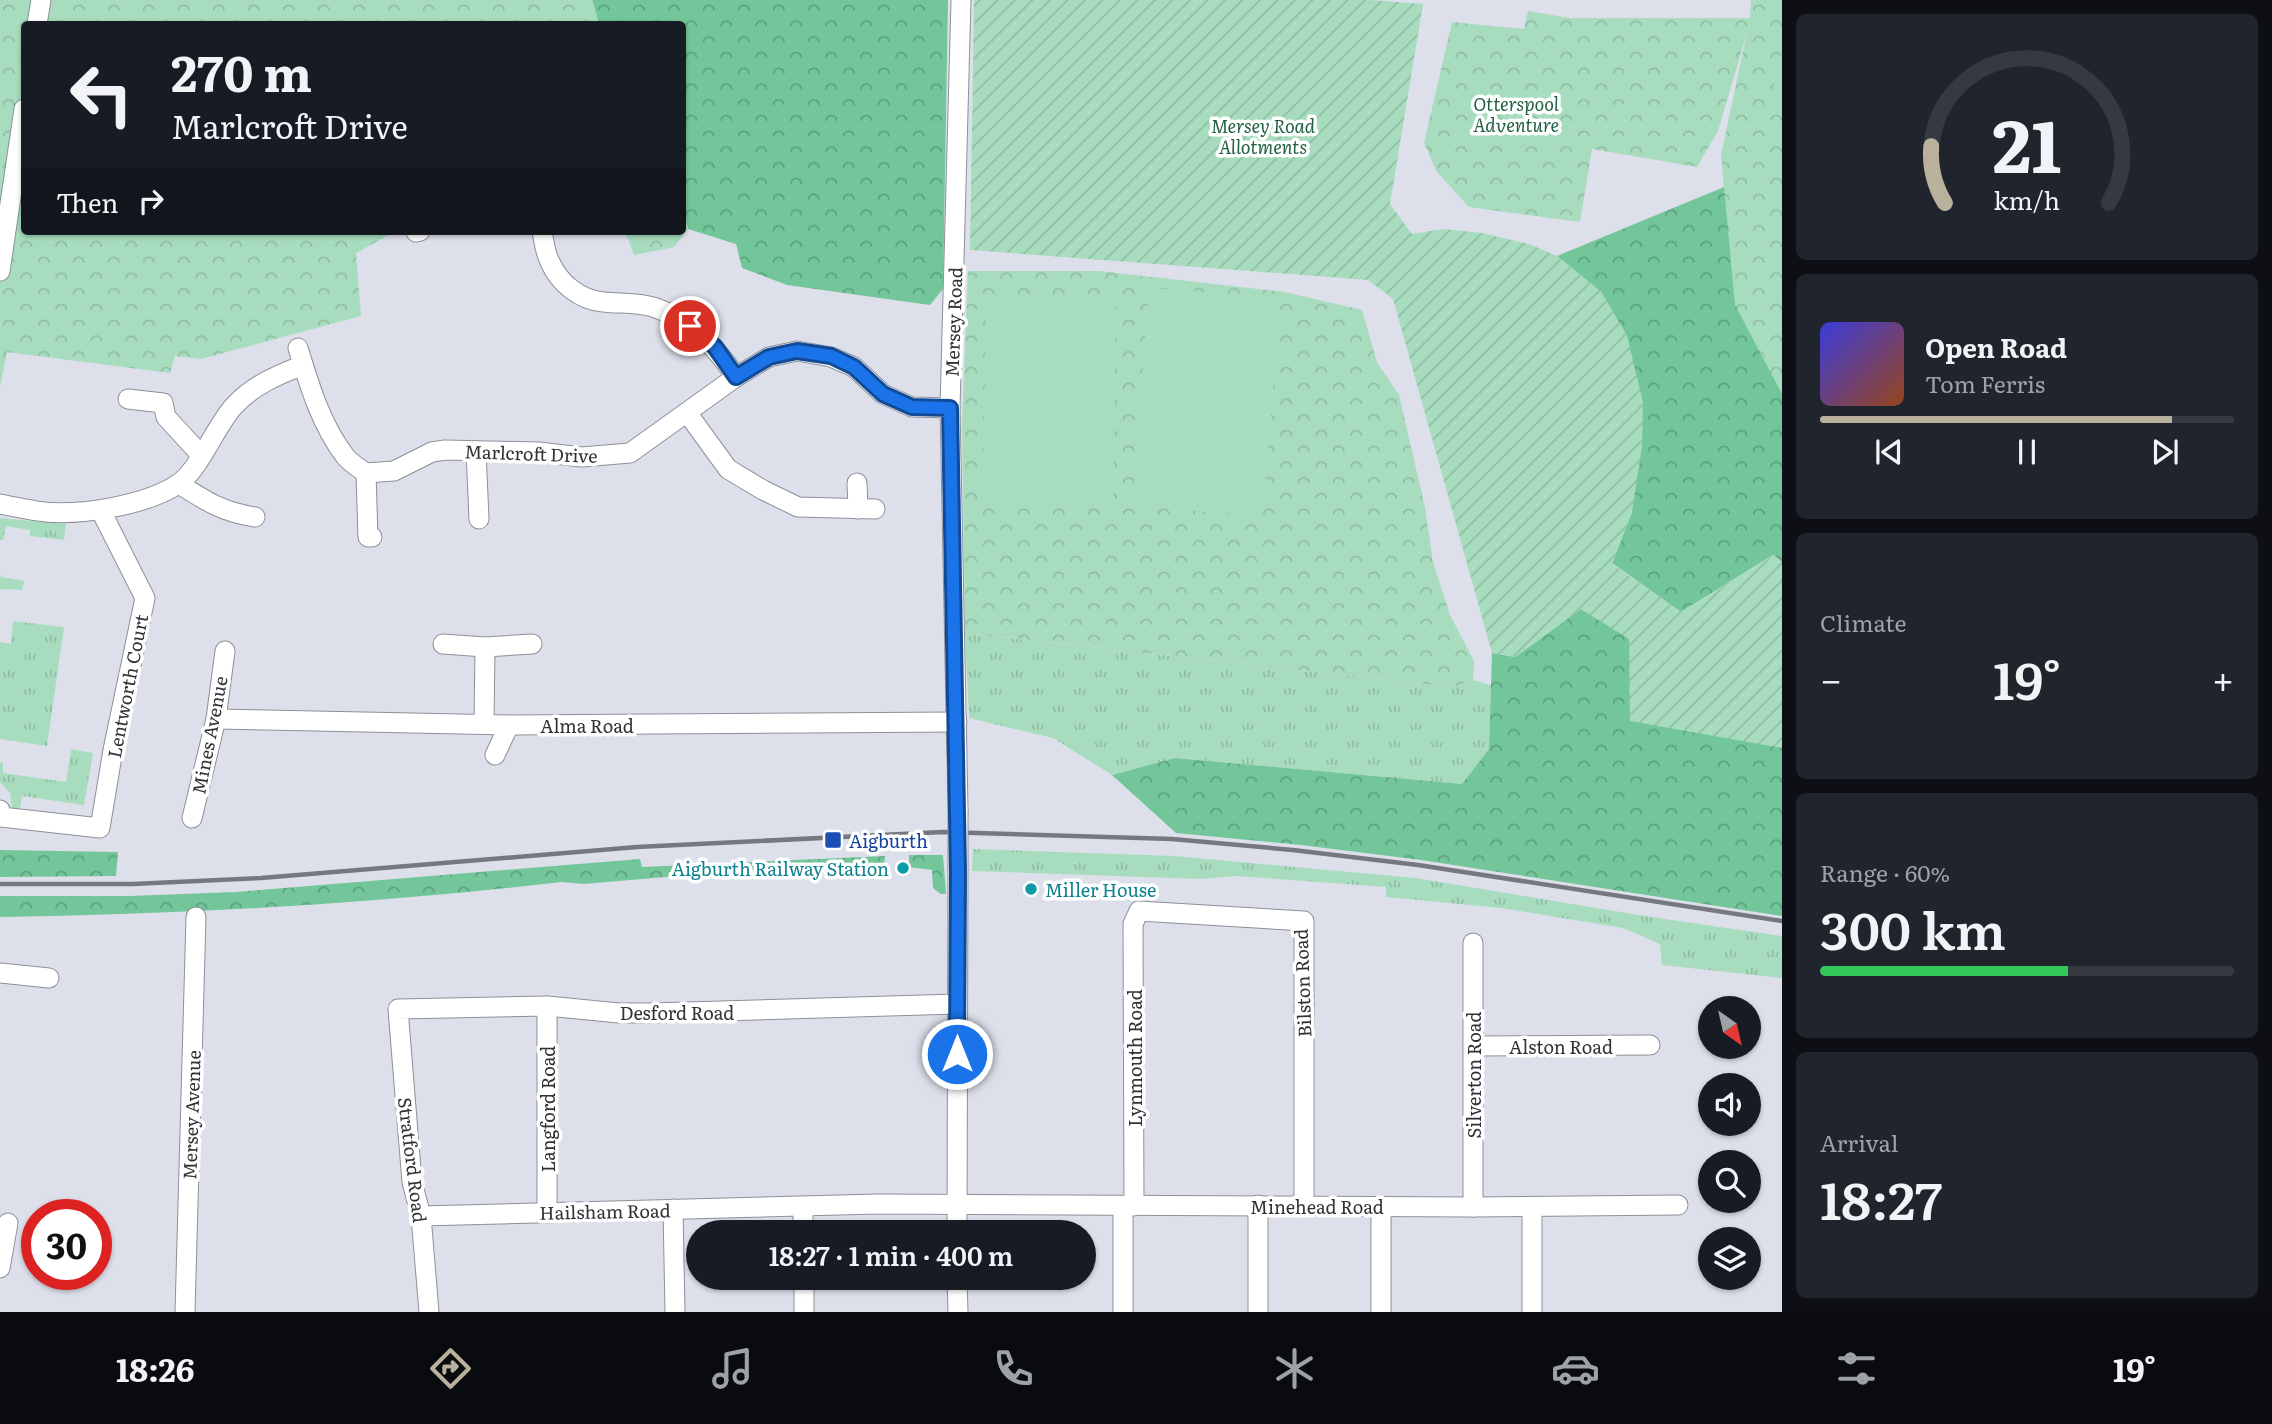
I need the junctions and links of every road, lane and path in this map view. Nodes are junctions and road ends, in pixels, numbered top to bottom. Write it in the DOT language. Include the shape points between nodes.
graph roads {
  1 [pos="41,0"];
  2 [pos="961,0"];
  3 [pos="38,21"];
  4 [pos="21,129"];
  5 [pos="543,235"];
  6 [pos="0,271"];
  7 [pos="736,377"];
  8 [pos="128,399"];
  9 [pos="950,408"];
  10 [pos="688,414"];
  11 [pos="476,451"];
  12 [pos="201,455"];
  13 [pos="366,473"];
  14 [pos="858,483"];
  15 [pos="179,484"];
  16 [pos="0,503"];
  17 [pos="101,511"];
  18 [pos="255,517"];
  19 [pos="479,519"];
  20 [pos="372,537"];
  21 [pos="443,644"];
  22 [pos="532,644"];
  23 [pos="485,647"];
  24 [pos="225,651"];
  25 [pos="216,719"];
  26 [pos="957,722"];
  27 [pos="484,723"];
  28 [pos="509,725"];
  29 [pos="495,755"];
  30 [pos="0,810"];
  31 [pos="192,818"];
  32 [pos="1139,911"];
  33 [pos="196,917"];
  34 [pos="1473,943"];
  35 [pos="0,973"];
  36 [pos="48,978"];
  37 [pos="957,1004"];
  38 [pos="547,1006"];
  39 [pos="398,1009"];
  40 [pos="1650,1045"];
  41 [pos="1473,1046"];
  42 [pos="956,1204"];
  43 [pos="1258,1205"];
  44 [pos="1304,1205"];
  45 [pos="1678,1205"];
  46 [pos="1129,1206"];
  47 [pos="1381,1206"];
  48 [pos="803,1207"];
  49 [pos="1473,1207"];
  50 [pos="1532,1207"];
  51 [pos="673,1209"];
  52 [pos="547,1212"];
  53 [pos="421,1216"];
  54 [pos="803,1220"];
  55 [pos="957,1220"];
  56 [pos="8,1223"];
  57 [pos="0,1268"];
  58 [pos="804,1290"];
  59 [pos="957,1290"];
  60 [pos="185,1312"];
  61 [pos="429,1312"];
  62 [pos="675,1312"];
  63 [pos="804,1312"];
  64 [pos="958,1312"];
  65 [pos="1123,1312"];
  66 [pos="1258,1312"];
  67 [pos="1381,1312"];
  68 [pos="1531,1312"];
  1 -- 3 [label="street"];
  2 -- 9 [label="street, Mersey Road"];
  4 -- 6 [label="street"];
  5 -- 7 [label="street" via="550,263 569,289 601,302 656,308 690,326 715,347"];
  7 -- 9 [label="street, Marlcroft Drive" via="769,357 797,351 831,356 854,367 883,394 912,407"];
  7 -- 10 [label="street, Marlcroft Drive"];
  8 -- 12 [label="street" via="163,403 166,417"];
  9 -- 26 [label="street, Mersey Road"];
  10 -- 11 [label="street, Marlcroft Drive" via="630,453 582,457"];
  10 -- 14 [label="street" via="728,469 798,507 867,509"];
  11 -- 13 [label="street, Marlcroft Drive" via="432,452 394,471"];
  11 -- 19 [label="street"];
  12 -- 13 [label="street" via="234,406 300,356 333,436 345,457"];
  12 -- 15 [label="street"];
  13 -- 20 [label="street" via="368,537"];
  15 -- 17 [label="street"];
  15 -- 18 [label="street" via="232,514"];
  16 -- 17 [label="street" via="39,512"];
  17 -- 30 [label="street, Lentworth Court" via="145,598 100,828 1,817"];
  21 -- 23 [label="street"];
  22 -- 23 [label="street"];
  23 -- 27 [label="street"];
  24 -- 25 [label="street, Mines Avenue"];
  25 -- 27 [label="street, Alma Road"];
  25 -- 31 [label="street, Mines Avenue"];
  26 -- 28 [label="street, Alma Road"];
  26 -- 37 [label="street, Mersey Road, bridge"];
  27 -- 28 [label="street, Alma Road"];
  28 -- 29 [label="street"];
  32 -- 44 [label="street, Bilston Road" via="1304,921"];
  32 -- 46 [label="street, Lynmouth Road" via="1133,924"];
  33 -- 60 [label="street, Mersey Avenue"];
  34 -- 41 [label="street, Silverton Road"];
  35 -- 36 [label="street"];
  37 -- 38 [label="street, Desford Road" via="652,1013"];
  37 -- 42 [label="street, Mersey Road"];
  38 -- 39 [label="street, Desford Road"];
  38 -- 52 [label="street, Langford Road"];
  39 -- 53 [label="street, Stratford Road" via="412,1182"];
  40 -- 41 [label="street, Alston Road"];
  41 -- 49 [label="street, Silverton Road"];
  42 -- 46 [label="street, Minehead Road"];
  42 -- 48 [label="street, Hailsham Road"];
  42 -- 55 [label="street, Mersey Road"];
  43 -- 44 [label="street, Minehead Road"];
  43 -- 46 [label="street, Minehead Road"];
  43 -- 66 [label="street"];
  44 -- 47 [label="street, Minehead Road"];
  45 -- 50 [label="street, Minehead Road"];
  46 -- 65 [label="street, Lynmouth Road"];
  47 -- 49 [label="street, Minehead Road"];
  47 -- 67 [label="street"];
  48 -- 51 [label="street, Hailsham Road"];
  48 -- 54 [label="street"];
  49 -- 50 [label="street, Minehead Road"];
  50 -- 68 [label="street"];
  51 -- 52 [label="street, Hailsham Road"];
  51 -- 62 [label="street"];
  52 -- 53 [label="street, Hailsham Road"];
  53 -- 61 [label="street, Stratford Road"];
  56 -- 57 [label="street"];
  58 -- 63 [label="street"];
  59 -- 64 [label="street"];
}
